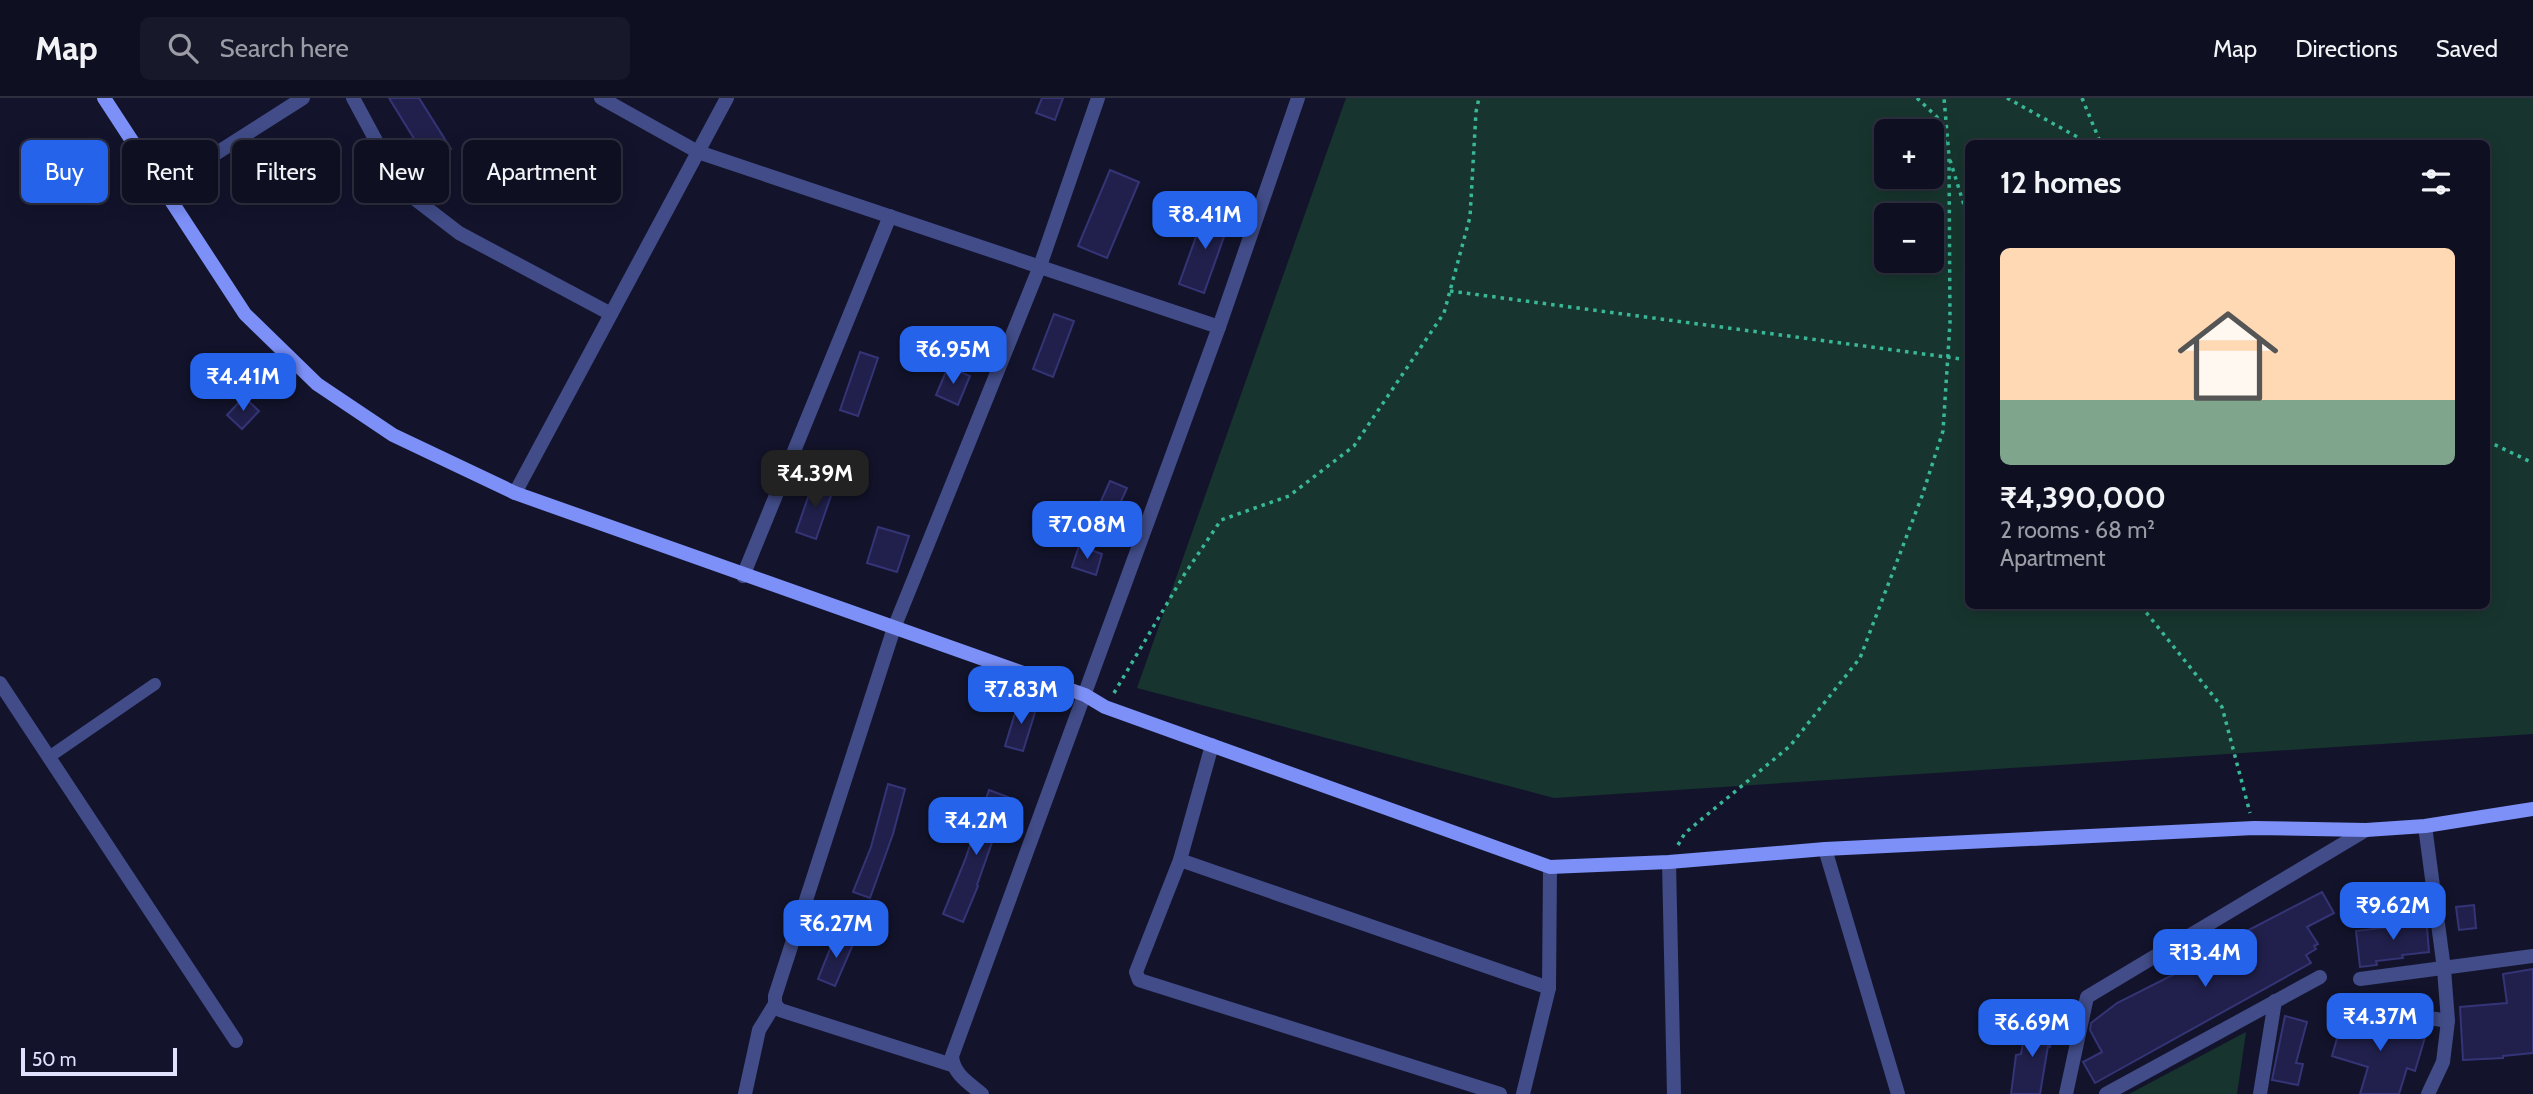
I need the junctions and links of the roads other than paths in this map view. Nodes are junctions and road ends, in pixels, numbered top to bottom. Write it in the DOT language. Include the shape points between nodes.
graph roads {
  1 [pos="104,98"];
  2 [pos="303,98"];
  3 [pos="353,98"];
  4 [pos="601,98"];
  5 [pos="727,98"];
  6 [pos="1098,98"];
  7 [pos="1298,98"];
  8 [pos="131,140"];
  9 [pos="218,152"];
  10 [pos="698,152"];
  11 [pos="172,203"];
  12 [pos="890,216"];
  13 [pos="1040,266"];
  14 [pos="611,314"];
  15 [pos="1219,327"];
  16 [pos="515,494"];
  17 [pos="743,576"];
  18 [pos="894,628"];
  19 [pos="0,683"];
  20 [pos="155,684"];
  21 [pos="1085,695"];
  22 [pos="1212,745"];
  23 [pos="49,757"];
  24 [pos="2533,809"];
  25 [pos="2425,826"];
  26 [pos="2366,830"];
  27 [pos="1825,849"];
  28 [pos="1180,860"];
  29 [pos="1669,862"];
  30 [pos="1550,867"];
  31 [pos="2533,956"];
  32 [pos="2444,969"];
  33 [pos="2319,977"];
  34 [pos="2360,979"];
  35 [pos="1549,988"];
  36 [pos="2275,1001"];
  37 [pos="775,1004"];
  38 [pos="2355,1006"];
  39 [pos="2448,1021"];
  40 [pos="236,1041"];
  41 [pos="952,1065"];
  42 [pos="746,1094"];
  43 [pos="982,1094"];
  44 [pos="1500,1094"];
  45 [pos="1523,1094"];
  46 [pos="1674,1094"];
  47 [pos="1898,1094"];
  48 [pos="2066,1094"];
  49 [pos="2106,1094"];
  50 [pos="2260,1094"];
  51 [pos="2428,1094"];
  1 -- 8 [label="street"];
  2 -- 9 [label="street"];
  3 -- 14 [label="street" via="402,188 459,233"];
  4 -- 10 [label="street"];
  5 -- 10 [label="street"];
  6 -- 13 [label="street"];
  7 -- 15 [label="street"];
  10 -- 12 [label="street"];
  10 -- 14 [label="street"];
  11 -- 16 [label="street" via="245,314 317,384 393,435"];
  12 -- 13 [label="street"];
  12 -- 17 [label="street"];
  13 -- 15 [label="street"];
  13 -- 18 [label="street"];
  14 -- 16 [label="street"];
  15 -- 21 [label="street"];
  16 -- 17 [label="street"];
  17 -- 18 [label="street"];
  18 -- 21 [label="street"];
  18 -- 37 [label="street"];
  19 -- 23 [label="street"];
  20 -- 23 [label="lane"];
  21 -- 22 [label="street" via="1105,707"];
  21 -- 41 [label="street"];
  22 -- 28 [label="street"];
  22 -- 30 [label="street"];
  23 -- 40 [label="street"];
  24 -- 25 [label="street"];
  25 -- 26 [label="street"];
  25 -- 32 [label="street"];
  26 -- 27 [label="street" via="2254,828"];
  26 -- 48 [label="street" via="2087,997"];
  27 -- 29 [label="street"];
  27 -- 47 [label="street"];
  28 -- 35 [label="street"];
  28 -- 44 [label="street" via="1136,972 1139,980"];
  29 -- 30 [label="street"];
  29 -- 46 [label="street"];
  30 -- 35 [label="street"];
  31 -- 32 [label="street"];
  32 -- 34 [label="street"];
  32 -- 39 [label="street"];
  33 -- 36 [label="street"];
  35 -- 45 [label="street"];
  36 -- 49 [label="street"];
  36 -- 50 [label="street"];
  37 -- 41 [label="street" via="780,1010"];
  37 -- 42 [label="street" via="759,1030"];
  38 -- 39 [label="street"];
  39 -- 51 [label="street" via="2443,1062"];
  41 -- 43 [label="street"];
}
